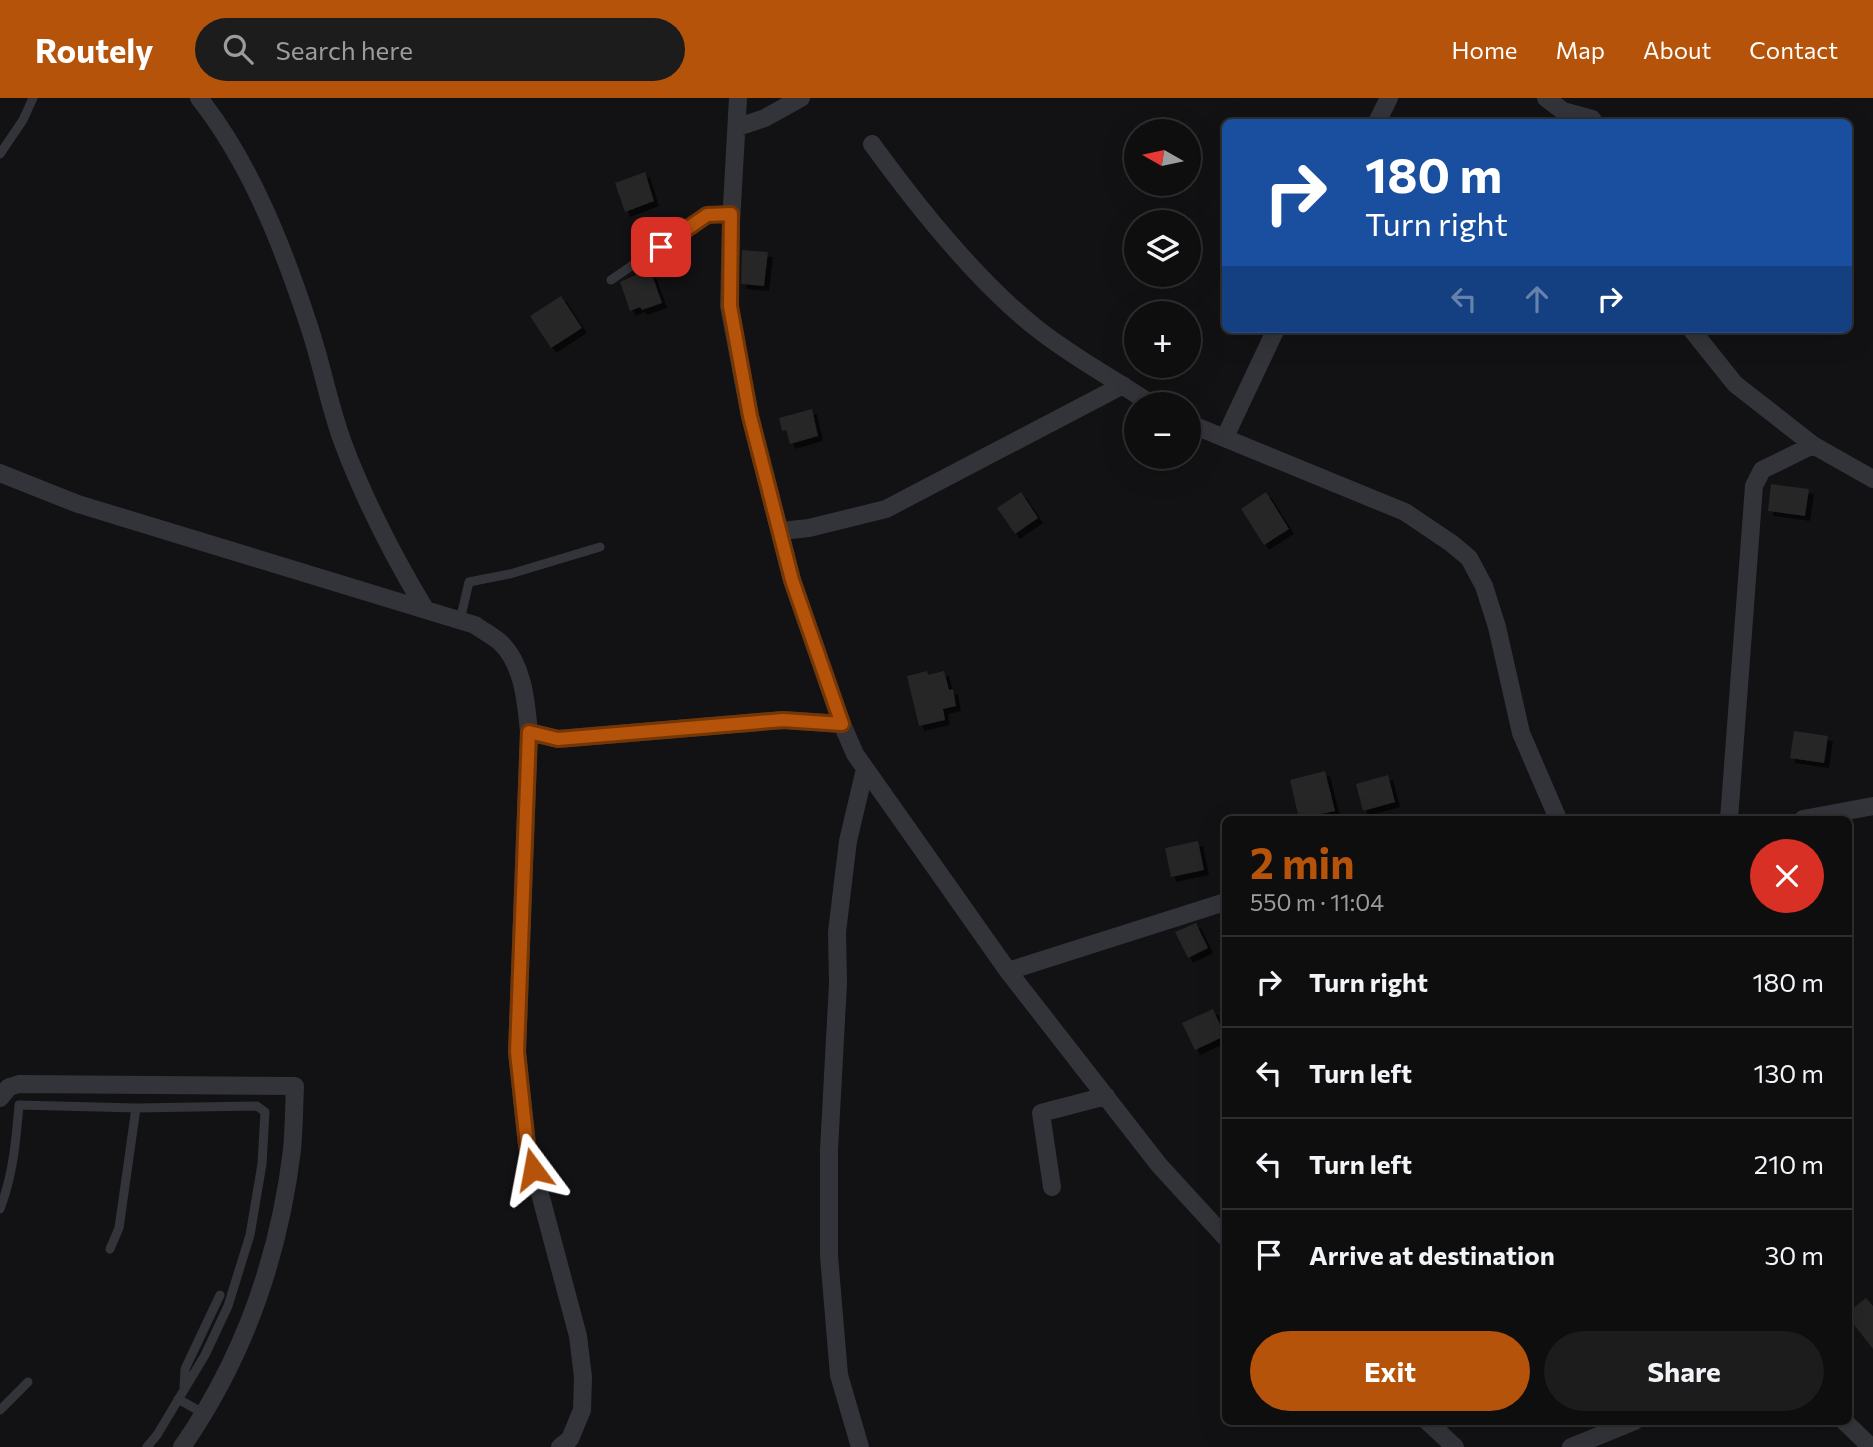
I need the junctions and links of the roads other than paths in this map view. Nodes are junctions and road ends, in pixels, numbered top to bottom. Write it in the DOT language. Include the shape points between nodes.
graph roads {
  1 [pos="33,98"];
  2 [pos="199,98"];
  3 [pos="738,98"];
  4 [pos="800,98"];
  5 [pos="1389,98"];
  6 [pos="1546,98"];
  7 [pos="1378,119"];
  8 [pos="1592,119"];
  9 [pos="738,127"];
  10 [pos="872,144"];
  11 [pos="0,154"];
  12 [pos="731,214"];
  13 [pos="611,280"];
  14 [pos="1274,333"];
  15 [pos="1694,333"];
  16 [pos="1123,385"];
  17 [pos="1133,392"];
  18 [pos="1201,428"];
  19 [pos="1226,437"];
  20 [pos="1813,445"];
  21 [pos="0,473"];
  22 [pos="1873,479"];
  23 [pos="781,531"];
  24 [pos="600,547"];
  25 [pos="425,610"];
  26 [pos="460,620"];
  27 [pos="842,724"];
  28 [pos="529,732"];
  29 [pos="865,769"];
  30 [pos="1873,806"];
  31 [pos="1557,816"];
  32 [pos="1729,816"];
  33 [pos="1819,816"];
  34 [pos="1222,903"];
  35 [pos="1008,971"];
  36 [pos="1106,1096"];
  37 [pos="0,1097"];
  38 [pos="136,1108"];
  39 [pos="1052,1187"];
  40 [pos="0,1209"];
  41 [pos="1222,1234"];
  42 [pos="110,1249"];
  43 [pos="220,1295"];
  44 [pos="28,1382"];
  45 [pos="184,1388"];
  46 [pos="178,1398"];
  47 [pos="0,1410"];
  48 [pos="203,1413"];
  49 [pos="1431,1425"];
  50 [pos="1625,1425"];
  51 [pos="1848,1425"];
  52 [pos="147,1447"];
  53 [pos="181,1447"];
  54 [pos="560,1447"];
  55 [pos="860,1447"];
  56 [pos="1455,1447"];
  57 [pos="1571,1447"];
  58 [pos="1871,1447"];
  1 -- 11 [label="lane"];
  2 -- 25 [label="street" via="221,125 250,178 310,327 343,441 367,503"];
  3 -- 9 [label="street"];
  4 -- 9 [label="street"];
  5 -- 7 [label="street"];
  6 -- 8 [label="street" via="1563,111"];
  9 -- 12 [label="street"];
  10 -- 16 [label="street" via="991,287 1044,334"];
  12 -- 13 [label="lane" via="701,218"];
  12 -- 23 [label="street" via="730,306 750,416"];
  14 -- 19 [label="street"];
  15 -- 20 [label="street" via="1735,384"];
  16 -- 17 [label="street"];
  16 -- 23 [label="street" via="886,509"];
  18 -- 19 [label="street"];
  19 -- 31 [label="street" via="1405,512 1469,558 1497,627 1521,733"];
  20 -- 22 [label="street"];
  20 -- 32 [label="street" via="1762,470 1754,486"];
  21 -- 25 [label="street" via="78,504"];
  23 -- 27 [label="street" via="792,580"];
  24 -- 26 [label="lane" via="469,582"];
  25 -- 26 [label="street"];
  26 -- 28 [label="street" via="502,644 524,689"];
  27 -- 28 [label="street" via="783,720 558,739"];
  27 -- 29 [label="street"];
  28 -- 54 [label="street" via="517,1052 527,1145 578,1336 583,1377 582,1410 570,1439"];
  29 -- 35 [label="street"];
  29 -- 55 [label="street" via="848,841 837,932 829,1150 829,1255 839,1374"];
  30 -- 33 [label="street"];
  34 -- 35 [label="street"];
  35 -- 36 [label="street"];
  36 -- 39 [label="street" via="1041,1113"];
  36 -- 41 [label="street" via="1159,1165"];
  37 -- 48 [label="street" via="19,1084 295,1086 292,1148 269,1261 238,1348"];
  38 -- 40 [label="lane" via="19,1105 16,1149"];
  38 -- 42 [label="lane" via="118,1228"];
  38 -- 45 [label="lane" via="257,1106 266,1115 250,1235 228,1306"];
  43 -- 45 [label="lane" via="185,1369"];
  44 -- 47 [label="lane"];
  45 -- 46 [label="lane"];
  46 -- 48 [label="lane"];
  46 -- 52 [label="lane"];
  48 -- 53 [label="street"];
  49 -- 56 [label="street"];
  50 -- 57 [label="street"];
  51 -- 58 [label="street"];
}
